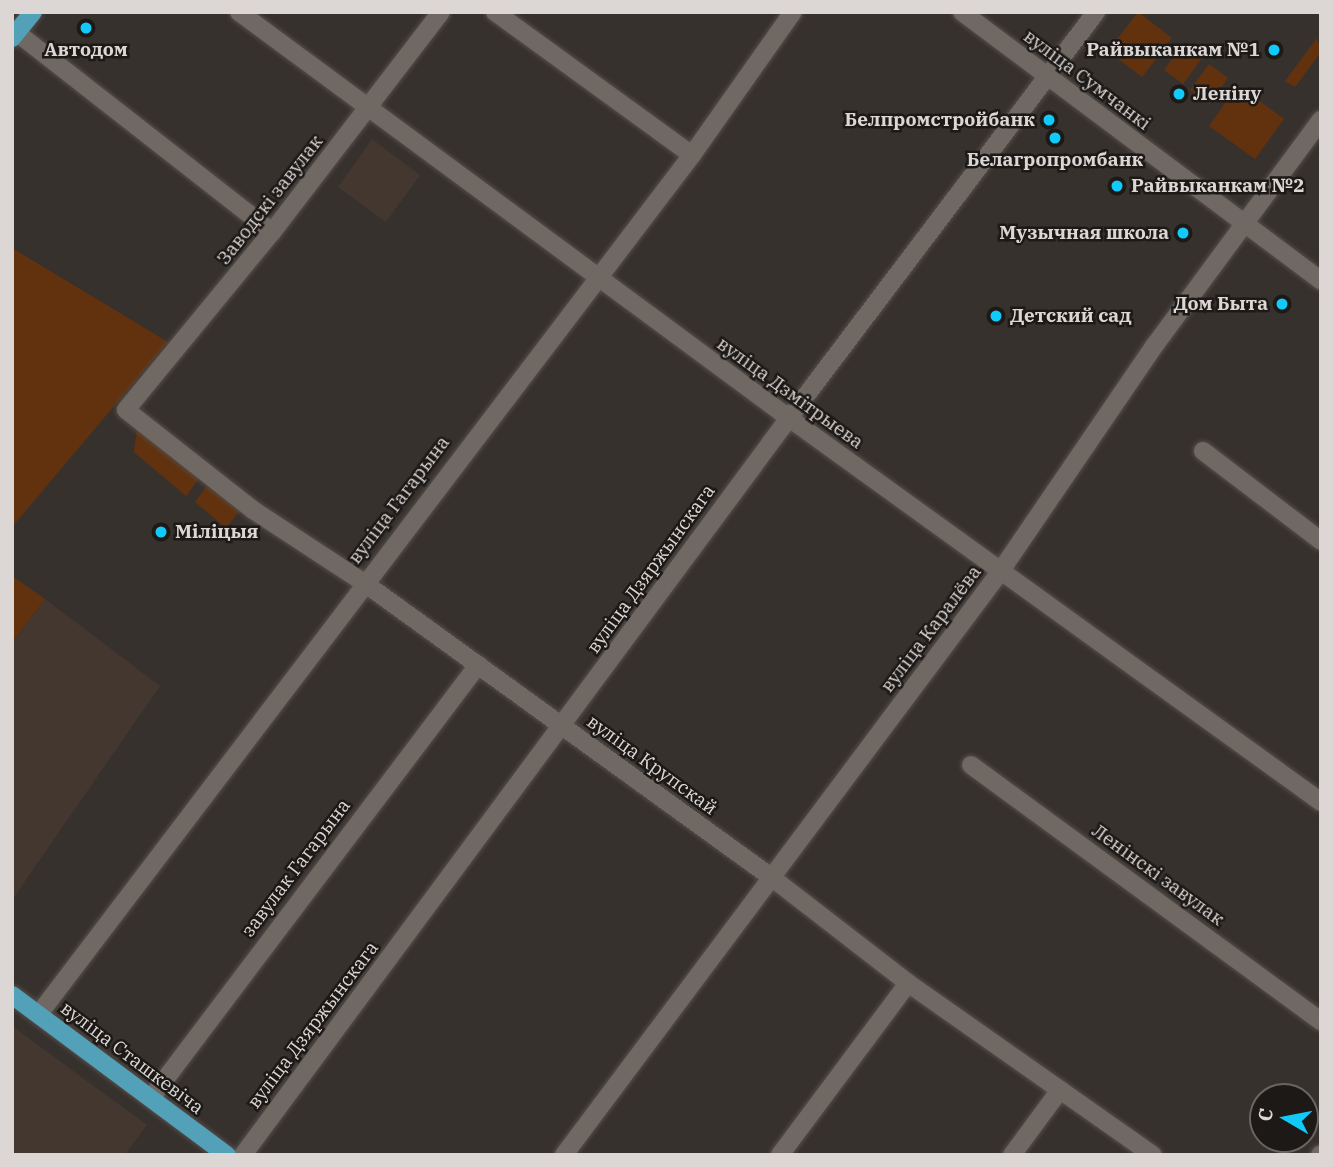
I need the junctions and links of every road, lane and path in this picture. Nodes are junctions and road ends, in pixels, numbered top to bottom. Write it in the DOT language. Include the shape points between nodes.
graph roads {
  1 [pos="33,12"];
  2 [pos="239,12"];
  3 [pos="441,12"];
  4 [pos="495,12"];
  5 [pos="793,12"];
  6 [pos="962,12"];
  7 [pos="1096,12"];
  8 [pos="14,35"];
  9 [pos="1048,76"];
  10 [pos="367,110"];
  11 [pos="1321,120"];
  12 [pos="692,155"];
  13 [pos="1245,224"];
  14 [pos="272,232"];
  15 [pos="596,278"];
  16 [pos="1321,281"];
  17 [pos="126,410"];
  18 [pos="789,418"];
  19 [pos="1203,451"];
  20 [pos="1321,541"];
  21 [pos="1000,572"];
  22 [pos="363,582"];
  23 [pos="478,665"];
  24 [pos="562,726"];
  25 [pos="971,765"];
  26 [pos="1321,802"];
  27 [pos="771,877"];
  28 [pos="908,983"];
  29 [pos="12,995"];
  30 [pos="39,1014"];
  31 [pos="1321,1021"];
  32 [pos="1060,1090"];
  33 [pos="151,1098"];
  34 [pos="227,1155"];
  35 [pos="243,1155"];
  36 [pos="564,1155"];
  37 [pos="780,1155"];
  38 [pos="1012,1155"];
  39 [pos="1153,1155"];
  1 -- 8 [label="main road"];
  2 -- 10 [label="street, вуліца Дзмітрыева"];
  3 -- 10 [label="street, Заводскі завулак"];
  4 -- 12 [label="street"];
  5 -- 12 [label="street, вуліца Гагарына"];
  6 -- 9 [label="street, вуліца Сумчанкі"];
  7 -- 9 [label="street, вуліца Дзяржынскага"];
  8 -- 14 [label="street"];
  9 -- 13 [label="street, вуліца Сумчанкі"];
  9 -- 18 [label="street, вуліца Дзяржынскага"];
  10 -- 14 [label="street, Заводскі завулак"];
  10 -- 15 [label="street, вуліца Дзмітрыева"];
  11 -- 13 [label="street, вуліца Каралёва"];
  12 -- 15 [label="street, вуліца Гагарына"];
  13 -- 16 [label="street, вуліца Сумчанкі"];
  13 -- 21 [label="street, вуліца Каралёва" via="1155,345"];
  14 -- 17 [label="street, Заводскі завулак"];
  15 -- 18 [label="street, вуліца Дзмітрыева"];
  15 -- 22 [label="street, вуліца Гагарына"];
  17 -- 22 [label="street, вуліца Крупскай" via="253,510"];
  18 -- 21 [label="street, вуліца Дзмітрыева"];
  18 -- 24 [label="street, вуліца Дзяржынскага"];
  19 -- 20 [label="street"];
  21 -- 26 [label="street, вуліца Дзмітрыева"];
  21 -- 27 [label="street, вуліца Каралёва"];
  22 -- 23 [label="street, вуліца Крупскай"];
  22 -- 30 [label="street, вуліца Гагарына"];
  23 -- 24 [label="street, вуліца Крупскай"];
  23 -- 33 [label="street, завулак Гагарына"];
  24 -- 27 [label="street, вуліца Крупскай"];
  24 -- 35 [label="street, вуліца Дзяржынскага"];
  25 -- 31 [label="street, Ленінскі завулак"];
  27 -- 28 [label="street, вуліца Крупскай"];
  27 -- 36 [label="street, вуліца Каралёва"];
  28 -- 32 [label="street, вуліца Крупскай"];
  28 -- 37 [label="street"];
  29 -- 30 [label="main road, вуліца Сташкевіча"];
  30 -- 33 [label="main road, вуліца Сташкевіча"];
  32 -- 38 [label="street"];
  32 -- 39 [label="street, вуліца Крупскай"];
  33 -- 34 [label="main road, вуліца Сташкевіча"];
}
